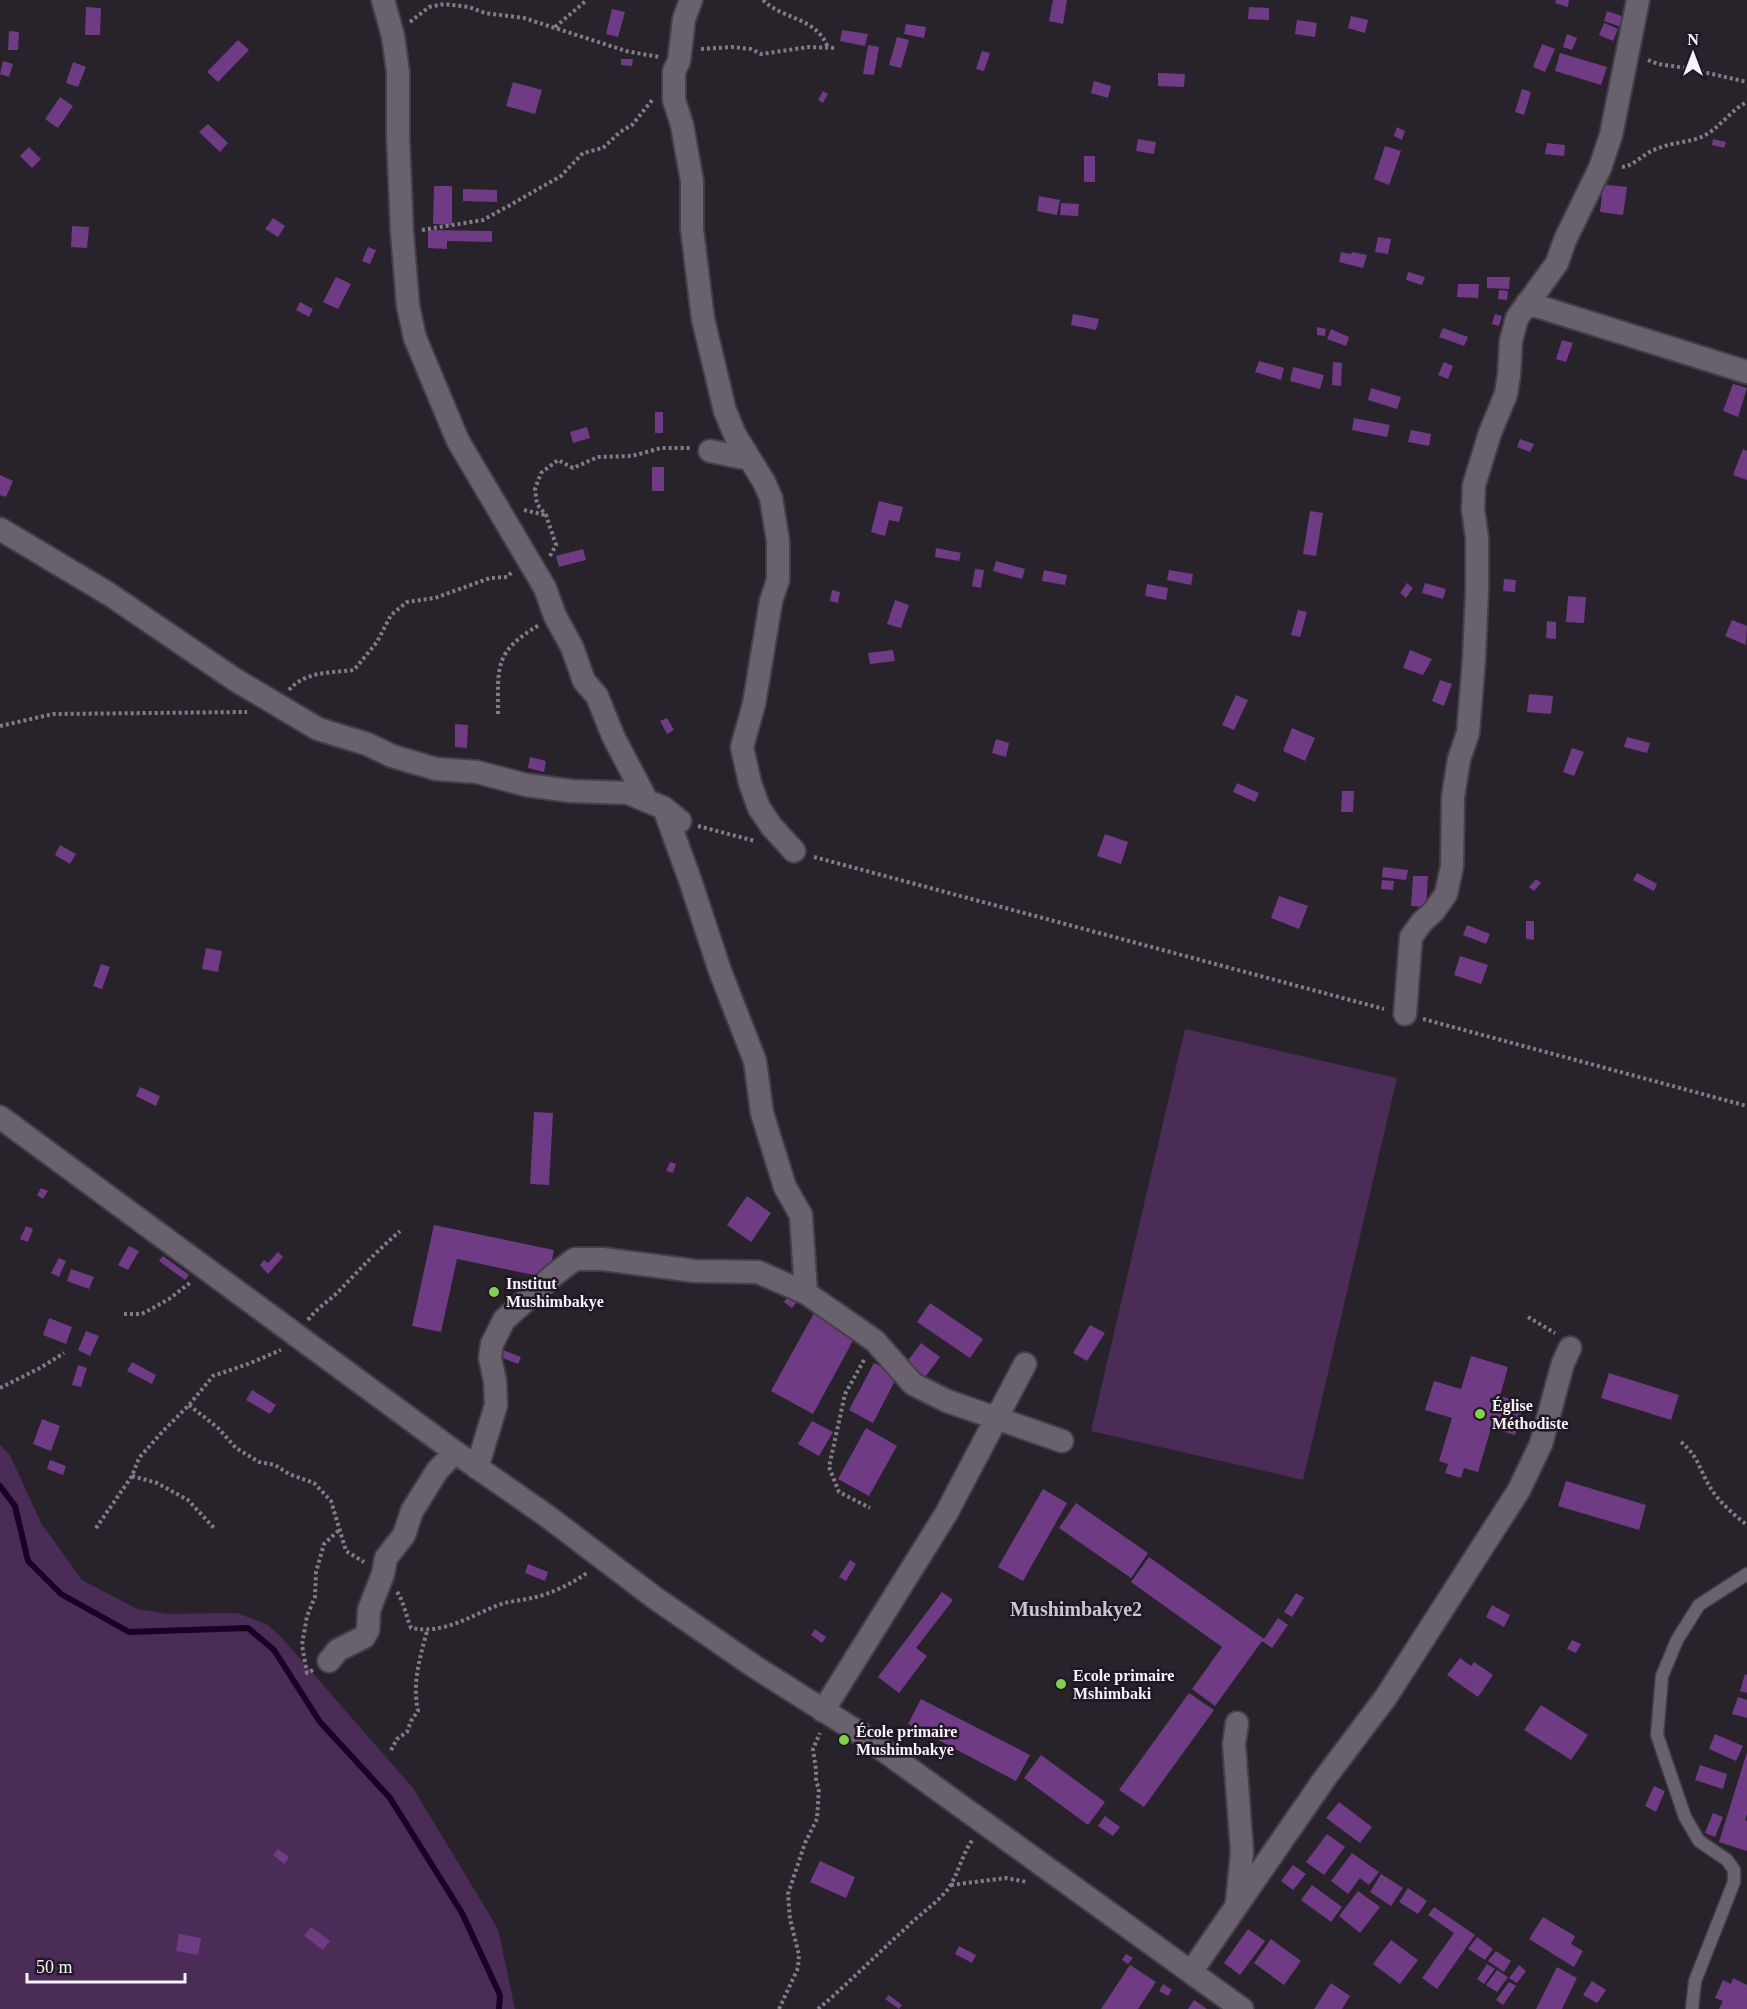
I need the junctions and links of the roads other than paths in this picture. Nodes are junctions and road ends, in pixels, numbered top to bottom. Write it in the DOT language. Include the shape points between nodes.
graph roads {
  1 [pos="383,0"];
  2 [pos="691,0"];
  3 [pos="1638,0"];
  4 [pos="1527,303"];
  5 [pos="1747,372"];
  6 [pos="710,451"];
  7 [pos="749,459"];
  8 [pos="0,529"];
  9 [pos="664,810"];
  10 [pos="794,851"];
  11 [pos="1405,1014"];
  12 [pos="0,1117"];
  13 [pos="806,1293"];
  14 [pos="1570,1348"];
  15 [pos="1025,1364"];
  16 [pos="996,1418"];
  17 [pos="1062,1442"];
  18 [pos="455,1452"];
  19 [pos="477,1468"];
  20 [pos="1747,1574"];
  21 [pos="329,1661"];
  22 [pos="826,1712"];
  23 [pos="1237,1723"];
  24 [pos="1236,1907"];
  25 [pos="1191,1972"];
  26 [pos="1242,2009"];
  27 [pos="1692,2009"];
  1 -- 9 [label="street" via="398,72 402,232 408,306 415,338 458,441 533,569 613,736"];
  2 -- 7 [label="street" via="677,60 674,100 692,181 692,229 704,319 725,411"];
  3 -- 4 [label="street" via="1613,125 1600,168 1557,263"];
  4 -- 5 [label="street"];
  4 -- 11 [label="street" via="1517,318 1506,394 1474,485 1474,659 1468,733 1453,797 1452,866 1446,894 1412,937"];
  6 -- 7 [label="street"];
  7 -- 10 [label="street" via="771,498 778,541 778,580 742,747 759,808"];
  8 -- 9 [label="street" via="109,594 234,679 318,729 436,769 477,772 526,785 571,791 628,794"];
  9 -- 13 [label="street" via="755,1061 762,1113 785,1187 801,1215"];
  12 -- 18 [label="street"];
  13 -- 16 [label="street" via="875,1341 913,1384"];
  13 -- 19 [label="street" via="758,1272 695,1271 575,1259 504,1320 492,1344 496,1405"];
  14 -- 24 [label="street" via="1541,1444 1519,1490 1386,1697"];
  15 -- 16 [label="street"];
  16 -- 17 [label="street"];
  16 -- 22 [label="street" via="946,1514"];
  18 -- 19 [label="street"];
  18 -- 21 [label="street" via="437,1471 412,1512 404,1534 386,1558 364,1637 338,1650"];
  19 -- 22 [label="street" via="664,1605"];
  20 -- 27 [label="lane" via="1699,1605 1677,1640 1662,1676 1657,1735 1685,1817 1700,1841 1727,1860 1734,1870 1734,1882 1695,1981"];
  22 -- 25 [label="street"];
  23 -- 24 [label="street" via="1234,1744 1242,1852"];
  24 -- 25 [label="street"];
  25 -- 26 [label="street"];
}
